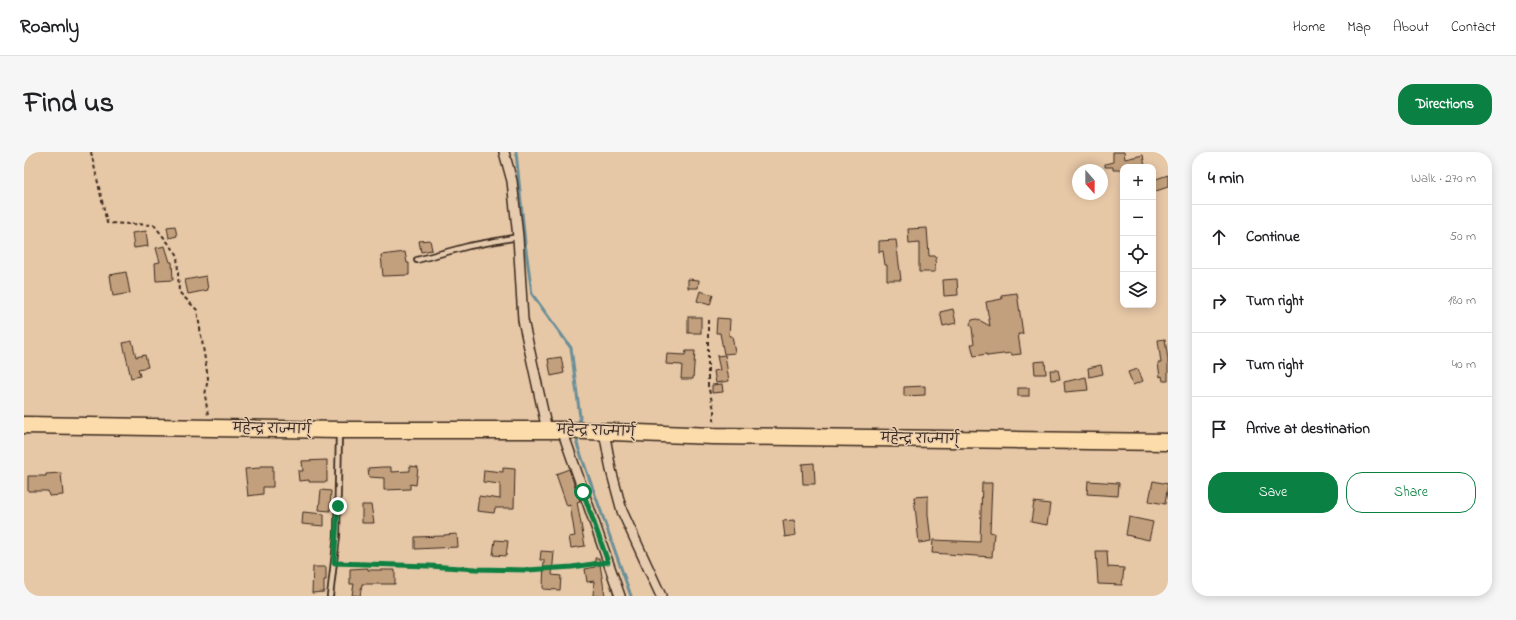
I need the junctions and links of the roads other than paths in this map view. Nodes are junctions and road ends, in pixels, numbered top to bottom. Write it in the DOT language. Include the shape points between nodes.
graph roads {
  1 [pos="504,152"];
  2 [pos="518,237"];
  3 [pos="418,260"];
  4 [pos="24,425"];
  5 [pos="339,430"];
  6 [pos="560,430"];
  7 [pos="600,431"];
  8 [pos="1168,442"];
  9 [pos="330,596"];
  10 [pos="620,596"];
  11 [pos="661,596"];
  1 -- 2 [label="street" via="512,181"];
  2 -- 3 [label="lane" via="469,246"];
  2 -- 6 [label="street" via="523,320"];
  4 -- 5 [label="highway, महेन्द्र राज्मार्ग्"];
  5 -- 6 [label="highway, महेन्द्र राज्मार्ग्"];
  5 -- 9 [label="lane" via="338,513"];
  6 -- 7 [label="highway, महेन्द्र राज्मार्ग्"];
  6 -- 10 [label="street"];
  7 -- 8 [label="highway, महेन्द्र राज्मार्ग्" via="713,436"];
  7 -- 11 [label="street" via="622,511"];
}
